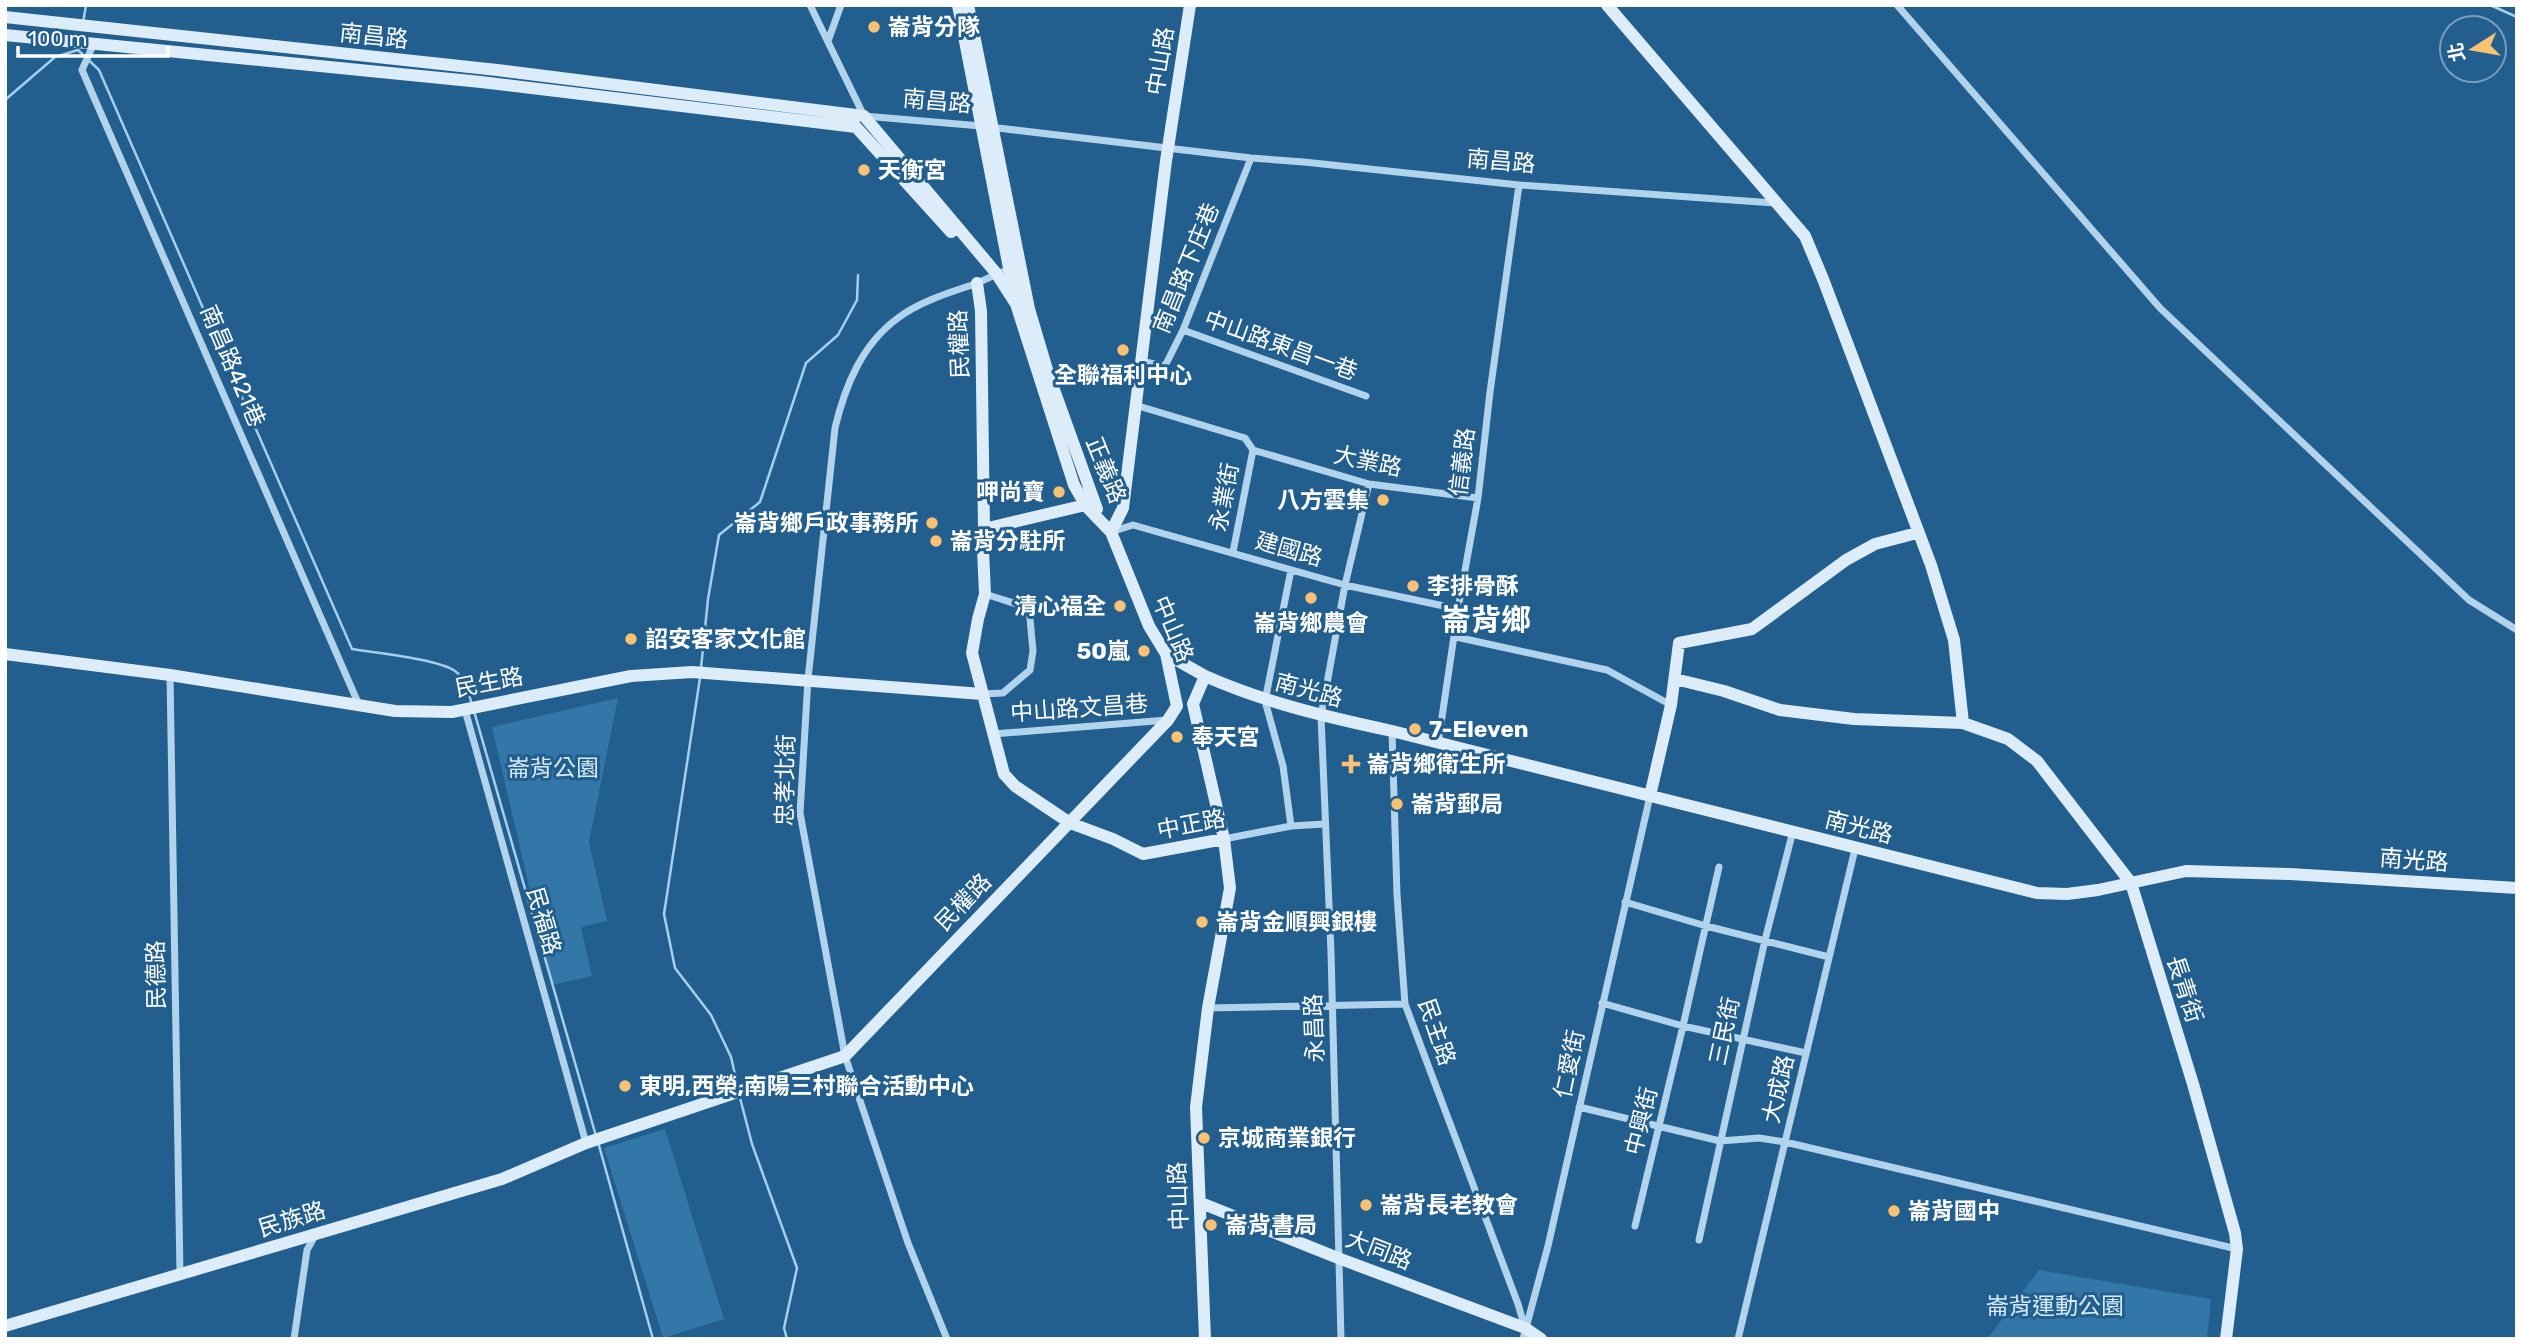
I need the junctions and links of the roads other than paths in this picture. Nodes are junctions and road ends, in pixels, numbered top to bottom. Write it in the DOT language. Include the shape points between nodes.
graph roads {
  1 [pos="810,5"];
  2 [pos="841,5"];
  3 [pos="958,5"];
  4 [pos="968,5"];
  5 [pos="1190,5"];
  6 [pos="1607,5"];
  7 [pos="1897,5"];
  8 [pos="5,17"];
  9 [pos="5,35"];
  10 [pos="828,41"];
  11 [pos="92,43"];
  12 [pos="864,116"];
  13 [pos="986,127"];
  14 [pos="1168,149"];
  15 [pos="1251,158"];
  16 [pos="1520,185"];
  17 [pos="1774,203"];
  18 [pos="1015,269"];
  19 [pos="996,273"];
  20 [pos="976,283"];
  21 [pos="1016,304"];
  22 [pos="1029,309"];
  23 [pos="1183,330"];
  24 [pos="1139,360"];
  25 [pos="1366,396"];
  26 [pos="1134,405"];
  27 [pos="1253,450"];
  28 [pos="1369,484"];
  29 [pos="1478,498"];
  30 [pos="1090,504"];
  31 [pos="984,529"];
  32 [pos="1111,532"];
  33 [pos="1917,533"];
  34 [pos="1233,552"];
  35 [pos="1291,570"];
  36 [pos="1345,585"];
  37 [pos="985,594"];
  38 [pos="1458,609"];
  39 [pos="2517,630"];
  40 [pos="1456,636"];
  41 [pos="5,654"];
  42 [pos="1166,654"];
  43 [pos="170,675"];
  44 [pos="1205,676"];
  45 [pos="808,679"];
  46 [pos="1675,679"];
  47 [pos="982,694"];
  48 [pos="1265,701"];
  49 [pos="1193,704"];
  50 [pos="359,705"];
  51 [pos="1671,705"];
  52 [pos="1177,706"];
  53 [pos="465,710"];
  54 [pos="1321,716"];
  55 [pos="1168,720"];
  56 [pos="1964,723"];
  57 [pos="1392,731"];
  58 [pos="993,734"];
  59 [pos="1438,744"];
  60 [pos="1650,796"];
  61 [pos="1070,823"];
  62 [pos="1325,824"];
  63 [pos="1290,826"];
  64 [pos="1793,831"];
  65 [pos="1224,839"];
  66 [pos="1855,849"];
  67 [pos="1718,867"];
  68 [pos="2131,883"];
  69 [pos="2517,888"];
  70 [pos="1625,902"];
  71 [pos="1706,926"];
  72 [pos="1765,940"];
  73 [pos="1829,957"];
  74 [pos="1602,1003"];
  75 [pos="1405,1004"];
  76 [pos="1333,1006"];
  77 [pos="1208,1008"];
  78 [pos="1684,1026"];
  79 [pos="1742,1039"];
  80 [pos="1806,1053"];
  81 [pos="845,1056"];
  82 [pos="1579,1107"];
  83 [pos="1659,1126"];
  84 [pos="1720,1141"];
  85 [pos="1785,1142"];
  86 [pos="586,1143"];
  87 [pos="1200,1203"];
  88 [pos="1635,1226"];
  89 [pos="317,1234"];
  90 [pos="1699,1240"];
  91 [pos="2237,1250"];
  92 [pos="1338,1258"];
  93 [pos="180,1274"];
  94 [pos="1535,1299"];
  95 [pos="1518,1304"];
  96 [pos="5,1325"];
  97 [pos="1524,1333"];
  98 [pos="295,1339"];
  99 [pos="947,1339"];
  100 [pos="1205,1339"];
  101 [pos="1341,1339"];
  102 [pos="1541,1339"];
  103 [pos="1738,1339"];
  104 [pos="2226,1339"];
  1 -- 10 [label="street"];
  2 -- 10 [label="street"];
  3 -- 13 [label="street, 正義路"];
  4 -- 13 [label="street, 正義路"];
  5 -- 14 [label="street, 中山路"];
  6 -- 17 [label="street"];
  7 -- 39 [label="street" via="2160,308 2469,600"];
  8 -- 12 [label="street, 南昌路"];
  9 -- 11 [label="street, 南昌路"];
  10 -- 12 [label="street"];
  11 -- 19 [label="street, 南昌路" via="481,82 856,127 982,265"];
  11 -- 50 [label="street, 南昌路421巷" via="82,70"];
  12 -- 13 [label="street, 南昌路"];
  12 -- 19 [label="street"];
  13 -- 14 [label="street, 南昌路"];
  13 -- 18 [label="street, 正義路"];
  14 -- 15 [label="street, 南昌路"];
  14 -- 24 [label="street, 中山路"];
  15 -- 16 [label="street, 南昌路"];
  15 -- 23 [label="street, 南昌路下庄巷"];
  16 -- 17 [label="street, 南昌路"];
  16 -- 29 [label="street, 信義路"];
  17 -- 33 [label="street" via="1805,236"];
  18 -- 19 [label="street, 忠孝北街"];
  18 -- 21 [label="street, 正義路"];
  18 -- 22 [label="street, 正義路"];
  19 -- 20 [label="street, 忠孝北街"];
  19 -- 21 [label="street"];
  20 -- 31 [label="street, 民權路" via="981,311"];
  20 -- 45 [label="street, 忠孝北街" via="898,318 867,348 843,393 835,428"];
  21 -- 22 [label="street"];
  21 -- 30 [label="street, 正義路" via="1074,485"];
  22 -- 30 [label="street, 正義路"];
  23 -- 24 [label="street, 南昌路下庄巷" via="1165,366"];
  23 -- 25 [label="street, 中山路東昌一巷"];
  24 -- 26 [label="street, 中山路"];
  26 -- 27 [label="street, 大業路" via="1245,438"];
  26 -- 32 [label="street, 中山路" via="1122,508"];
  27 -- 28 [label="street, 大業路"];
  27 -- 34 [label="street, 永業街"];
  28 -- 29 [label="street, 大業路"];
  28 -- 36 [label="street, 永昌路"];
  29 -- 38 [label="street, 信義路"];
  30 -- 31 [label="street"];
  30 -- 32 [label="street, 正義路"];
  31 -- 37 [label="street, 民權路"];
  32 -- 34 [label="street, 建國路" via="1133,525"];
  32 -- 42 [label="street, 中山路" via="1149,626"];
  33 -- 46 [label="street" via="1875,544 1846,559 1752,629 1679,643"];
  33 -- 56 [label="street" via="1954,640"];
  34 -- 35 [label="street, 建國路"];
  35 -- 36 [label="street, 建國路"];
  35 -- 48 [label="street"];
  36 -- 38 [label="street, 建國路"];
  36 -- 54 [label="street, 永昌路"];
  37 -- 47 [label="street, 民權路" via="972,653"];
  37 -- 47 [label="street" via="1029,608 1033,650 1030,670 1003,693"];
  38 -- 40 [label="street, 信義路"];
  40 -- 51 [label="street" via="1607,670"];
  40 -- 59 [label="street, 信義路"];
  41 -- 43 [label="street, 民生路"];
  42 -- 44 [label="street, 南光路"];
  42 -- 52 [label="street, 中山路"];
  43 -- 50 [label="street, 民生路"];
  43 -- 93 [label="street, 民德路"];
  44 -- 48 [label="street, 南光路"];
  44 -- 49 [label="street"];
  45 -- 47 [label="street, 民生路"];
  45 -- 53 [label="street, 民生路" via="692,672 631,676"];
  45 -- 81 [label="street, 忠孝北街" via="800,813"];
  46 -- 51 [label="street"];
  46 -- 56 [label="street, 長青街" via="1780,710 1854,719"];
  47 -- 58 [label="street, 民權路"];
  48 -- 54 [label="street, 南光路"];
  48 -- 63 [label="street" via="1283,766"];
  49 -- 52 [label="street"];
  49 -- 65 [label="street, 中山路"];
  50 -- 53 [label="street, 民生路" via="394,711"];
  51 -- 60 [label="street"];
  52 -- 55 [label="street"];
  53 -- 86 [label="street, 民福路"];
  54 -- 57 [label="street, 南光路"];
  54 -- 62 [label="street, 永昌路"];
  55 -- 58 [label="street, 中山路文昌巷"];
  55 -- 61 [label="street"];
  56 -- 68 [label="street, 長青街" via="2008,739 2037,761"];
  57 -- 59 [label="street, 南光路"];
  57 -- 75 [label="street, 民主路"];
  58 -- 61 [label="street, 民權路" via="1003,774"];
  59 -- 60 [label="street, 南光路"];
  60 -- 64 [label="street, 南光路"];
  60 -- 70 [label="street, 仁愛街"];
  61 -- 65 [label="street, 中正路" via="1143,854"];
  61 -- 81 [label="street, 民權路"];
  62 -- 63 [label="street, 中正路"];
  62 -- 76 [label="street, 永昌路"];
  63 -- 65 [label="street, 中正路"];
  64 -- 66 [label="street, 南光路"];
  64 -- 72 [label="street, 三民街"];
  65 -- 77 [label="street, 中山路" via="1230,888"];
  66 -- 68 [label="street, 南光路" via="2037,893 2067,894"];
  66 -- 73 [label="street, 大成路"];
  67 -- 71 [label="street, 三民街"];
  68 -- 69 [label="street, 南光路" via="2186,871"];
  68 -- 91 [label="street, 長青街" via="2193,1084"];
  70 -- 71 [label="street"];
  70 -- 74 [label="street, 仁愛街"];
  71 -- 72 [label="street"];
  71 -- 78 [label="street, 三民街"];
  72 -- 73 [label="street"];
  72 -- 79 [label="street, 三民街"];
  73 -- 80 [label="street, 大成路"];
  74 -- 78 [label="street"];
  74 -- 82 [label="street, 仁愛街"];
  75 -- 76 [label="street"];
  75 -- 95 [label="street, 民主路"];
  76 -- 77 [label="street"];
  76 -- 92 [label="street, 永昌路"];
  77 -- 87 [label="street, 中山路" via="1196,1107"];
  78 -- 79 [label="street"];
  78 -- 83 [label="street, 中興街"];
  79 -- 80 [label="street"];
  79 -- 84 [label="street, 三民街"];
  80 -- 85 [label="street, 大成路"];
  81 -- 86 [label="street, 民權路"];
  81 -- 99 [label="street, 忠孝北街" via="908,1242"];
  82 -- 83 [label="street"];
  82 -- 94 [label="street, 仁愛街"];
  83 -- 84 [label="street"];
  83 -- 88 [label="street, 中興街"];
  84 -- 85 [label="street" via="1759,1138"];
  84 -- 90 [label="street, 三民街"];
  85 -- 91 [label="street"];
  85 -- 103 [label="street, 大成路"];
  86 -- 89 [label="street, 民族路" via="502,1179"];
  87 -- 92 [label="street, 大同路"];
  87 -- 100 [label="street, 中山路"];
  89 -- 93 [label="street, 民族路"];
  89 -- 98 [label="street" via="307,1250"];
  91 -- 104 [label="street, 長青街"];
  92 -- 97 [label="street, 大同路"];
  92 -- 101 [label="street, 永昌路"];
  93 -- 96 [label="street, 民族路"];
  94 -- 95 [label="street"];
  94 -- 97 [label="street, 仁愛街"];
  95 -- 97 [label="street, 民主路"];
  97 -- 102 [label="street, 大同路"];
}
